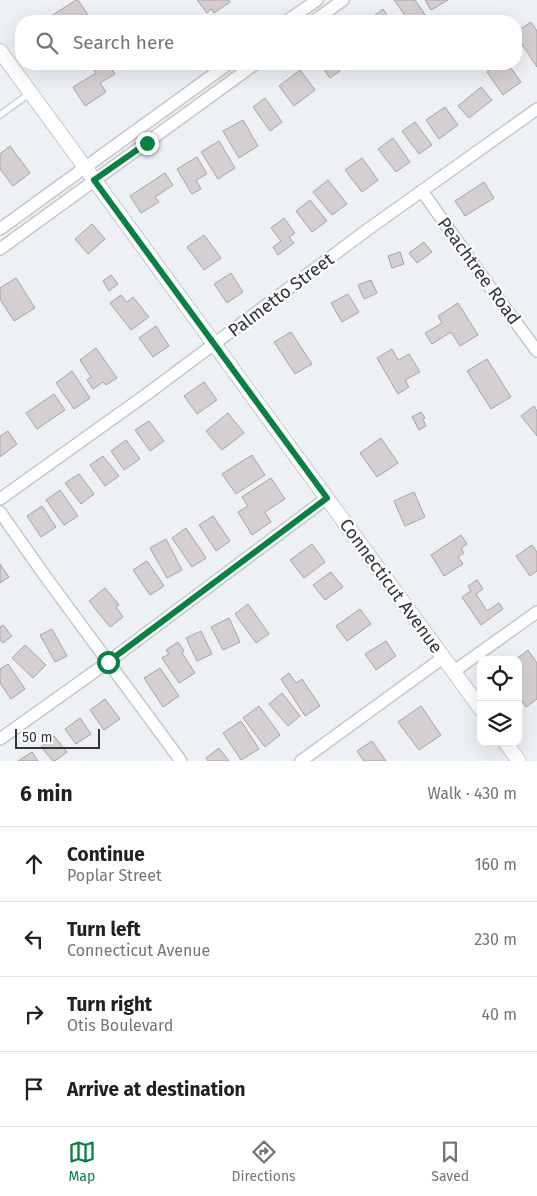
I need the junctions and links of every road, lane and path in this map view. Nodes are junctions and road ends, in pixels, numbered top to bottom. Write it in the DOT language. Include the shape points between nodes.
graph roads {
  1 [pos="317,0"];
  2 [pos="343,0"];
  3 [pos="296,15"];
  4 [pos="322,15"];
  5 [pos="0,51"];
  6 [pos="220,70"];
  7 [pos="247,70"];
  8 [pos="30,93"];
  9 [pos="537,109"];
  10 [pos="0,115"];
  11 [pos="84,167"];
  12 [pos="94,180"];
  13 [pos="422,191"];
  14 [pos="0,229"];
  15 [pos="0,249"];
  16 [pos="533,338"];
  17 [pos="214,344"];
  18 [pos="537,351"];
  19 [pos="327,498"];
  20 [pos="0,499"];
  21 [pos="0,512"];
  22 [pos="537,612"];
  23 [pos="444,657"];
  24 [pos="108,662"];
  25 [pos="453,672"];
  26 [pos="477,704"];
  27 [pos="0,739"];
  28 [pos="508,746"];
  29 [pos="181,761"];
  30 [pos="300,761"];
  31 [pos="518,761"];
  1 -- 3 [label="street"];
  2 -- 4 [label="street"];
  5 -- 8 [label="street, Connecticut Avenue"];
  6 -- 11 [label="street"];
  7 -- 12 [label="street"];
  8 -- 10 [label="lane"];
  8 -- 11 [label="street, Connecticut Avenue"];
  9 -- 13 [label="street, Palmetto Street"];
  11 -- 12 [label="street, Connecticut Avenue"];
  11 -- 14 [label="street"];
  12 -- 15 [label="street"];
  12 -- 17 [label="street, Connecticut Avenue"];
  13 -- 16 [label="street, Peachtree Road" via="489,286"];
  13 -- 17 [label="street, Palmetto Street"];
  16 -- 18 [label="street, Peachtree Road"];
  17 -- 19 [label="street, Connecticut Avenue"];
  17 -- 20 [label="street, Palmetto Street"];
  19 -- 23 [label="street, Connecticut Avenue"];
  19 -- 24 [label="street"];
  21 -- 24 [label="street"];
  22 -- 25 [label="street"];
  23 -- 25 [label="street, Connecticut Avenue"];
  23 -- 30 [label="street"];
  24 -- 27 [label="street"];
  24 -- 29 [label="street"];
  25 -- 26 [label="street, Connecticut Avenue"];
  28 -- 31 [label="street"];
}
